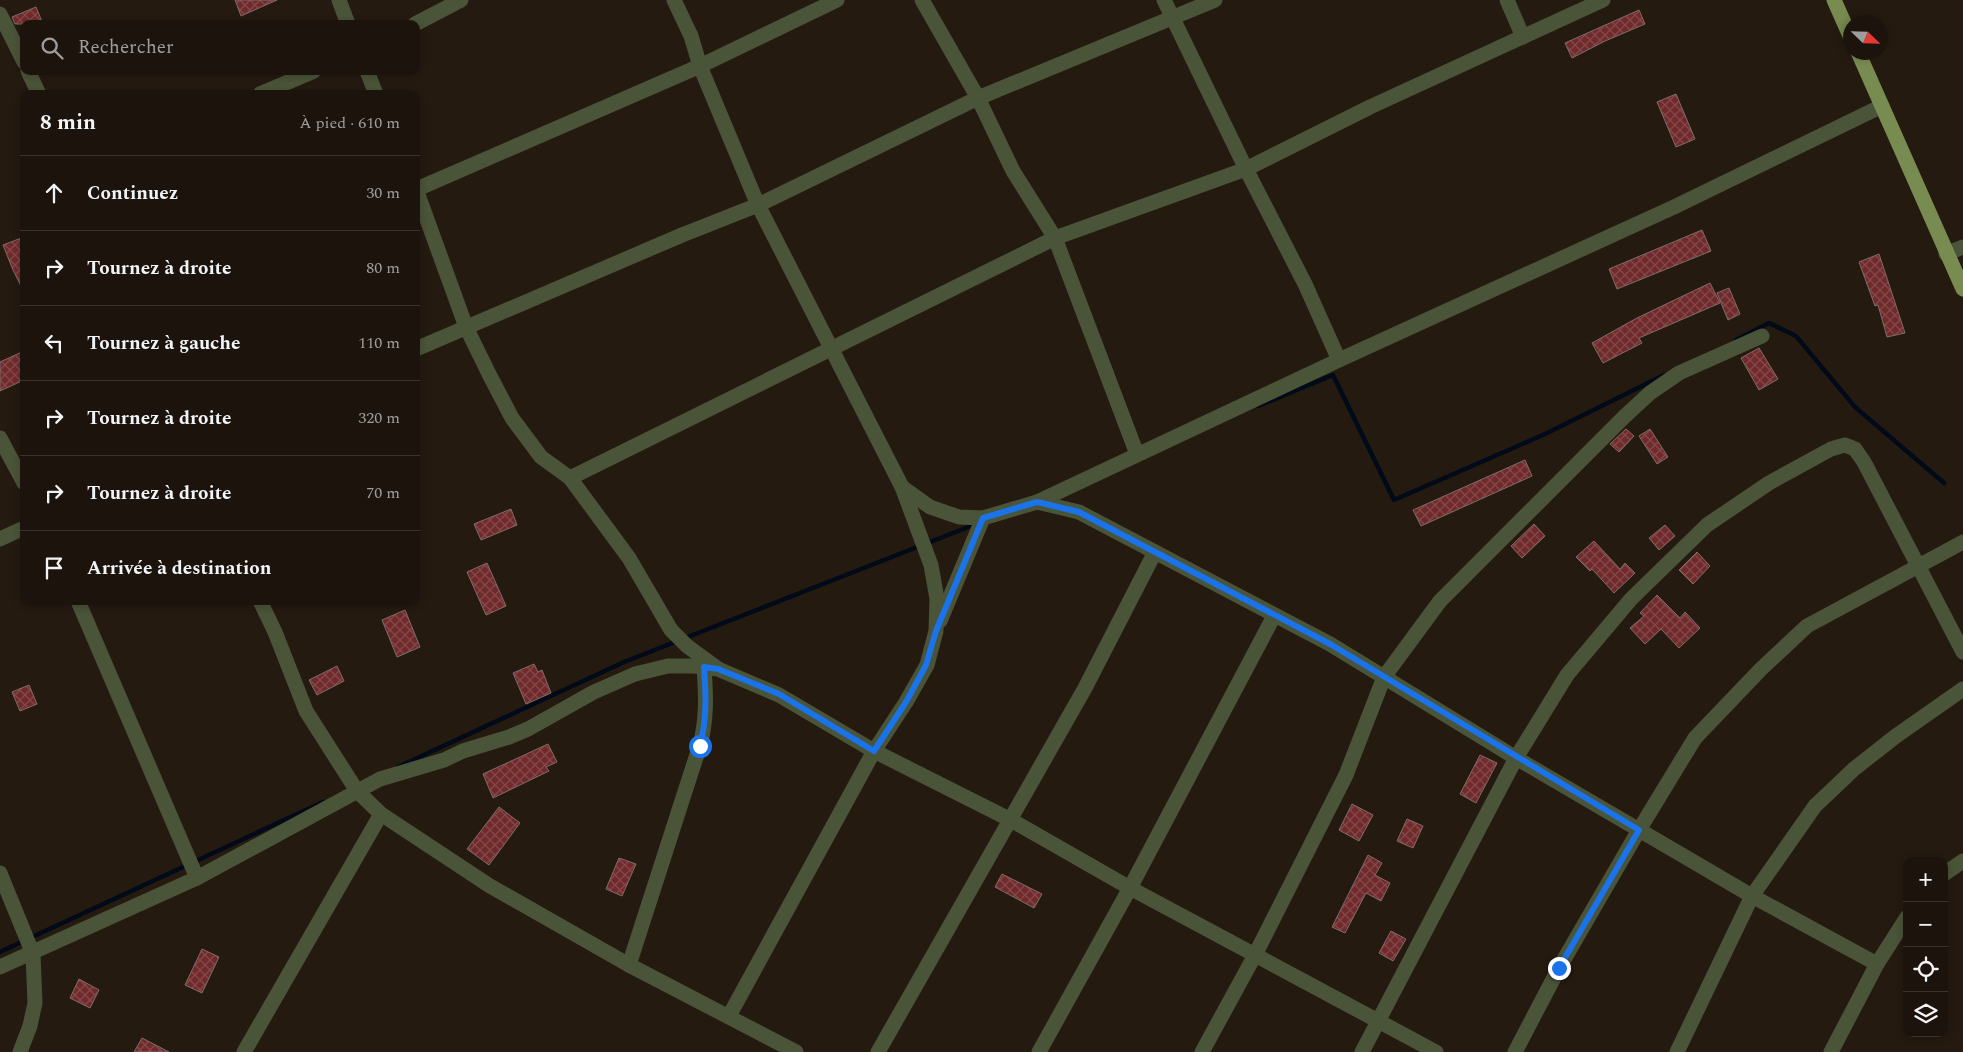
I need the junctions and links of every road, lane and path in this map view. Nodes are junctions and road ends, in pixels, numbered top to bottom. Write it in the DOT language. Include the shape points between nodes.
graph roads {
  1 [pos="339,0"];
  2 [pos="461,0"];
  3 [pos="674,0"];
  4 [pos="838,0"];
  5 [pos="922,0"];
  6 [pos="1164,0"];
  7 [pos="1215,0"];
  8 [pos="1507,0"];
  9 [pos="1603,0"];
  10 [pos="1834,0"];
  11 [pos="0,14"];
  12 [pos="1172,19"];
  13 [pos="346,20"];
  14 [pos="1843,20"];
  15 [pos="420,21"];
  16 [pos="1523,37"];
  17 [pos="20,54"];
  18 [pos="1862,60"];
  19 [pos="700,66"];
  20 [pos="30,75"];
  21 [pos="305,75"];
  22 [pos="369,75"];
  23 [pos="37,90"];
  24 [pos="269,90"];
  25 [pos="374,90"];
  26 [pos="978,98"];
  27 [pos="1882,106"];
  28 [pos="1246,169"];
  29 [pos="420,187"];
  30 [pos="420,200"];
  31 [pos="758,205"];
  32 [pos="1055,238"];
  33 [pos="1963,247"];
  34 [pos="1946,254"];
  35 [pos="1963,289"];
  36 [pos="466,326"];
  37 [pos="1762,336"];
  38 [pos="420,347"];
  39 [pos="831,349"];
  40 [pos="1339,360"];
  41 [pos="0,438"];
  42 [pos="1137,454"];
  43 [pos="20,476"];
  44 [pos="570,478"];
  45 [pos="902,487"];
  46 [pos="1037,502"];
  47 [pos="983,518"];
  48 [pos="20,530"];
  49 [pos="0,539"];
  50 [pos="1963,542"];
  51 [pos="1154,552"];
  52 [pos="1918,566"];
  53 [pos="80,605"];
  54 [pos="262,605"];
  55 [pos="1274,616"];
  56 [pos="936,631"];
  57 [pos="1963,652"];
  58 [pos="711,668"];
  59 [pos="1384,677"];
  60 [pos="1963,689"];
  61 [pos="874,751"];
  62 [pos="1516,758"];
  63 [pos="357,790"];
  64 [pos="381,814"];
  65 [pos="1011,820"];
  66 [pos="1639,830"];
  67 [pos="1963,861"];
  68 [pos="1948,871"];
  69 [pos="0,873"];
  70 [pos="197,878"];
  71 [pos="1130,888"];
  72 [pos="1752,896"];
  73 [pos="1903,923"];
  74 [pos="34,954"];
  75 [pos="1255,955"];
  76 [pos="1877,964"];
  77 [pos="629,965"];
  78 [pos="0,968"];
  79 [pos="729,1016"];
  80 [pos="1379,1022"];
  81 [pos="20,1052"];
  82 [pos="244,1052"];
  83 [pos="796,1052"];
  84 [pos="878,1052"];
  85 [pos="1039,1052"];
  86 [pos="1202,1052"];
  87 [pos="1362,1052"];
  88 [pos="1436,1052"];
  89 [pos="1515,1052"];
  90 [pos="1677,1052"];
  91 [pos="1832,1052"];
  1 -- 13 [label="street"];
  2 -- 15 [label="street"];
  3 -- 19 [label="street" via="691,36"];
  4 -- 19 [label="street"];
  5 -- 26 [label="street"];
  6 -- 12 [label="street"];
  7 -- 12 [label="street"];
  8 -- 16 [label="street"];
  9 -- 16 [label="street"];
  10 -- 14 [label="main road"];
  11 -- 17 [label="street"];
  12 -- 26 [label="street"];
  12 -- 28 [label="street"];
  16 -- 28 [label="street" via="1370,107"];
  18 -- 27 [label="main road"];
  19 -- 29 [label="street"];
  19 -- 31 [label="street"];
  20 -- 23 [label="street"];
  21 -- 24 [label="street"];
  22 -- 25 [label="street"];
  26 -- 31 [label="street"];
  26 -- 32 [label="street" via="1013,172"];
  27 -- 34 [label="main road"];
  27 -- 40 [label="street" via="1674,207"];
  28 -- 32 [label="street"];
  28 -- 40 [label="street" via="1305,284"];
  30 -- 36 [label="street"];
  31 -- 36 [label="street"];
  31 -- 39 [label="street"];
  32 -- 39 [label="street"];
  32 -- 42 [label="street"];
  33 -- 34 [label="street"];
  34 -- 35 [label="main road"];
  36 -- 38 [label="street"];
  36 -- 44 [label="street" via="512,418 541,457"];
  37 -- 59 [label="street" via="1679,373 1650,393 1440,601"];
  39 -- 44 [label="street"];
  39 -- 45 [label="street"];
  40 -- 42 [label="street"];
  41 -- 43 [label="street"];
  42 -- 46 [label="street"];
  44 -- 58 [label="street" via="629,558 671,630"];
  45 -- 47 [label="street" via="930,507 959,517"];
  45 -- 56 [label="street" via="931,564 937,599"];
  46 -- 47 [label="street"];
  46 -- 51 [label="street" via="1079,512"];
  47 -- 56 [label="street"];
  48 -- 49 [label="street"];
  50 -- 52 [label="street"];
  51 -- 55 [label="street"];
  51 -- 65 [label="street" via="1085,688"];
  52 -- 57 [label="street"];
  52 -- 62 [label="street" via="1855,449 1845,445 1831,449 1769,483 1707,525 1638,592 1567,676"];
  52 -- 66 [label="street" via="1807,626 1761,668 1695,738"];
  53 -- 70 [label="street"];
  54 -- 63 [label="street" via="306,711"];
  55 -- 59 [label="street" via="1330,644"];
  55 -- 71 [label="street"];
  56 -- 61 [label="street" via="926,665"];
  58 -- 61 [label="street" via="779,694"];
  58 -- 63 [label="street" via="668,666 635,674 508,738 380,779"];
  58 -- 77 [label="street" via="700,746"];
  59 -- 62 [label="street"];
  59 -- 75 [label="street" via="1346,775"];
  60 -- 72 [label="street" via="1861,763 1815,806"];
  61 -- 65 [label="street"];
  61 -- 79 [label="street"];
  62 -- 66 [label="street"];
  62 -- 80 [label="street"];
  63 -- 64 [label="street"];
  63 -- 70 [label="street"];
  64 -- 77 [label="street" via="490,886"];
  64 -- 82 [label="street"];
  65 -- 71 [label="street"];
  65 -- 84 [label="street"];
  66 -- 72 [label="street"];
  66 -- 89 [label="street" via="1559,968"];
  67 -- 68 [label="street"];
  69 -- 74 [label="street"];
  70 -- 74 [label="street"];
  71 -- 75 [label="street"];
  71 -- 85 [label="street"];
  72 -- 76 [label="street"];
  72 -- 90 [label="street"];
  73 -- 76 [label="street"];
  74 -- 78 [label="street"];
  74 -- 81 [label="street" via="35,1003"];
  75 -- 80 [label="street"];
  75 -- 86 [label="street"];
  76 -- 91 [label="street"];
  77 -- 79 [label="street"];
  79 -- 83 [label="street"];
  80 -- 87 [label="street"];
  80 -- 88 [label="street"];
}
